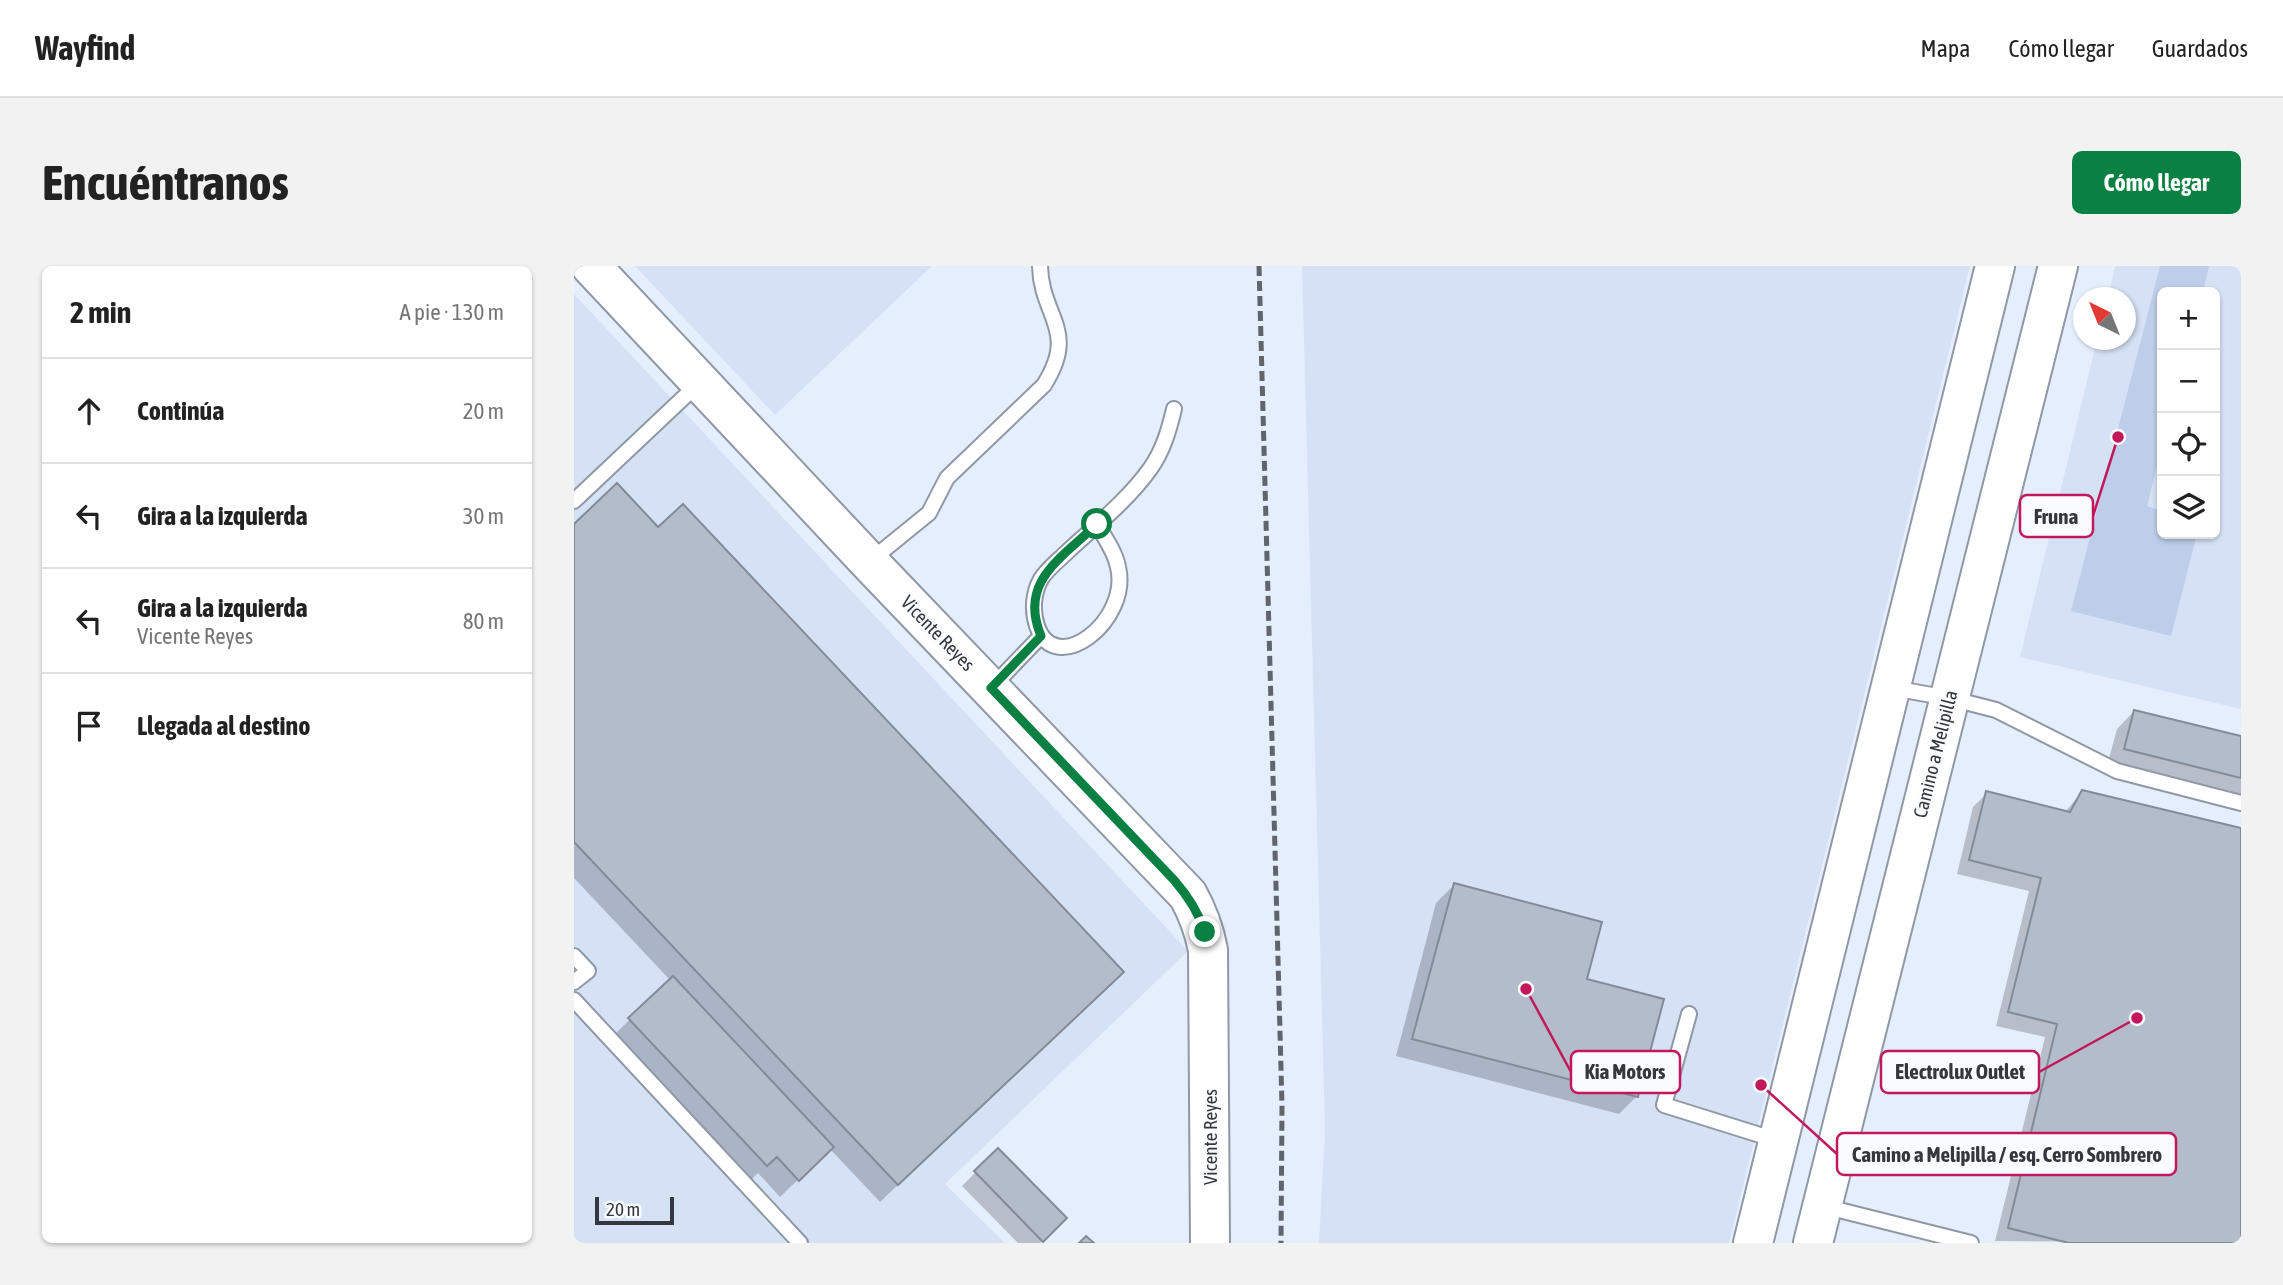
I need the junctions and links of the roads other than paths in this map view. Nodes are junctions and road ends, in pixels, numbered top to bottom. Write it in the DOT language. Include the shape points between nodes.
graph roads {
  1 [pos="591,266"];
  2 [pos="1040,266"];
  3 [pos="1995,266"];
  4 [pos="2058,266"];
  5 [pos="699,383"];
  6 [pos="1174,409"];
  7 [pos="574,501"];
  8 [pos="1097,524"];
  9 [pos="869,562"];
  10 [pos="1041,636"];
  11 [pos="991,688"];
  12 [pos="1890,688"];
  13 [pos="1949,698"];
  14 [pos="2241,803"];
  15 [pos="574,956"];
  16 [pos="574,982"];
  17 [pos="574,1000"];
  18 [pos="1689,1014"];
  19 [pos="1778,1141"];
  20 [pos="1822,1206"];
  21 [pos="800,1243"];
  22 [pos="1210,1243"];
  23 [pos="1753,1243"];
  24 [pos="1813,1243"];
  25 [pos="1971,1243"];
  1 -- 5 [label="main road, Vicente Reyes"];
  2 -- 9 [label="lane" via="1041,286 1058,329 1057,356 1044,385 947,478 929,513"];
  3 -- 12 [label="main road"];
  4 -- 13 [label="main road, Camino a Melipilla"];
  5 -- 7 [label="lane"];
  5 -- 9 [label="main road, Vicente Reyes"];
  6 -- 8 [label="lane" via="1150,468"];
  8 -- 10 [label="lane" via="1042,576 1034,598"];
  8 -- 10 [label="lane" via="1119,567 1114,607 1098,630 1080,643 1056,645"];
  9 -- 11 [label="main road, Vicente Reyes"];
  10 -- 11 [label="lane"];
  11 -- 22 [label="main road, Vicente Reyes" via="1188,895 1198,914 1208,950"];
  12 -- 13 [label="lane"];
  12 -- 19 [label="main road"];
  13 -- 14 [label="lane" via="1996,710 2117,771"];
  13 -- 20 [label="main road, Camino a Melipilla"];
  15 -- 16 [label="lane" via="588,971"];
  17 -- 21 [label="lane"];
  18 -- 19 [label="lane" via="1664,1105"];
  19 -- 23 [label="main road"];
  20 -- 24 [label="main road, Camino a Melipilla"];
  20 -- 25 [label="lane"];
}
